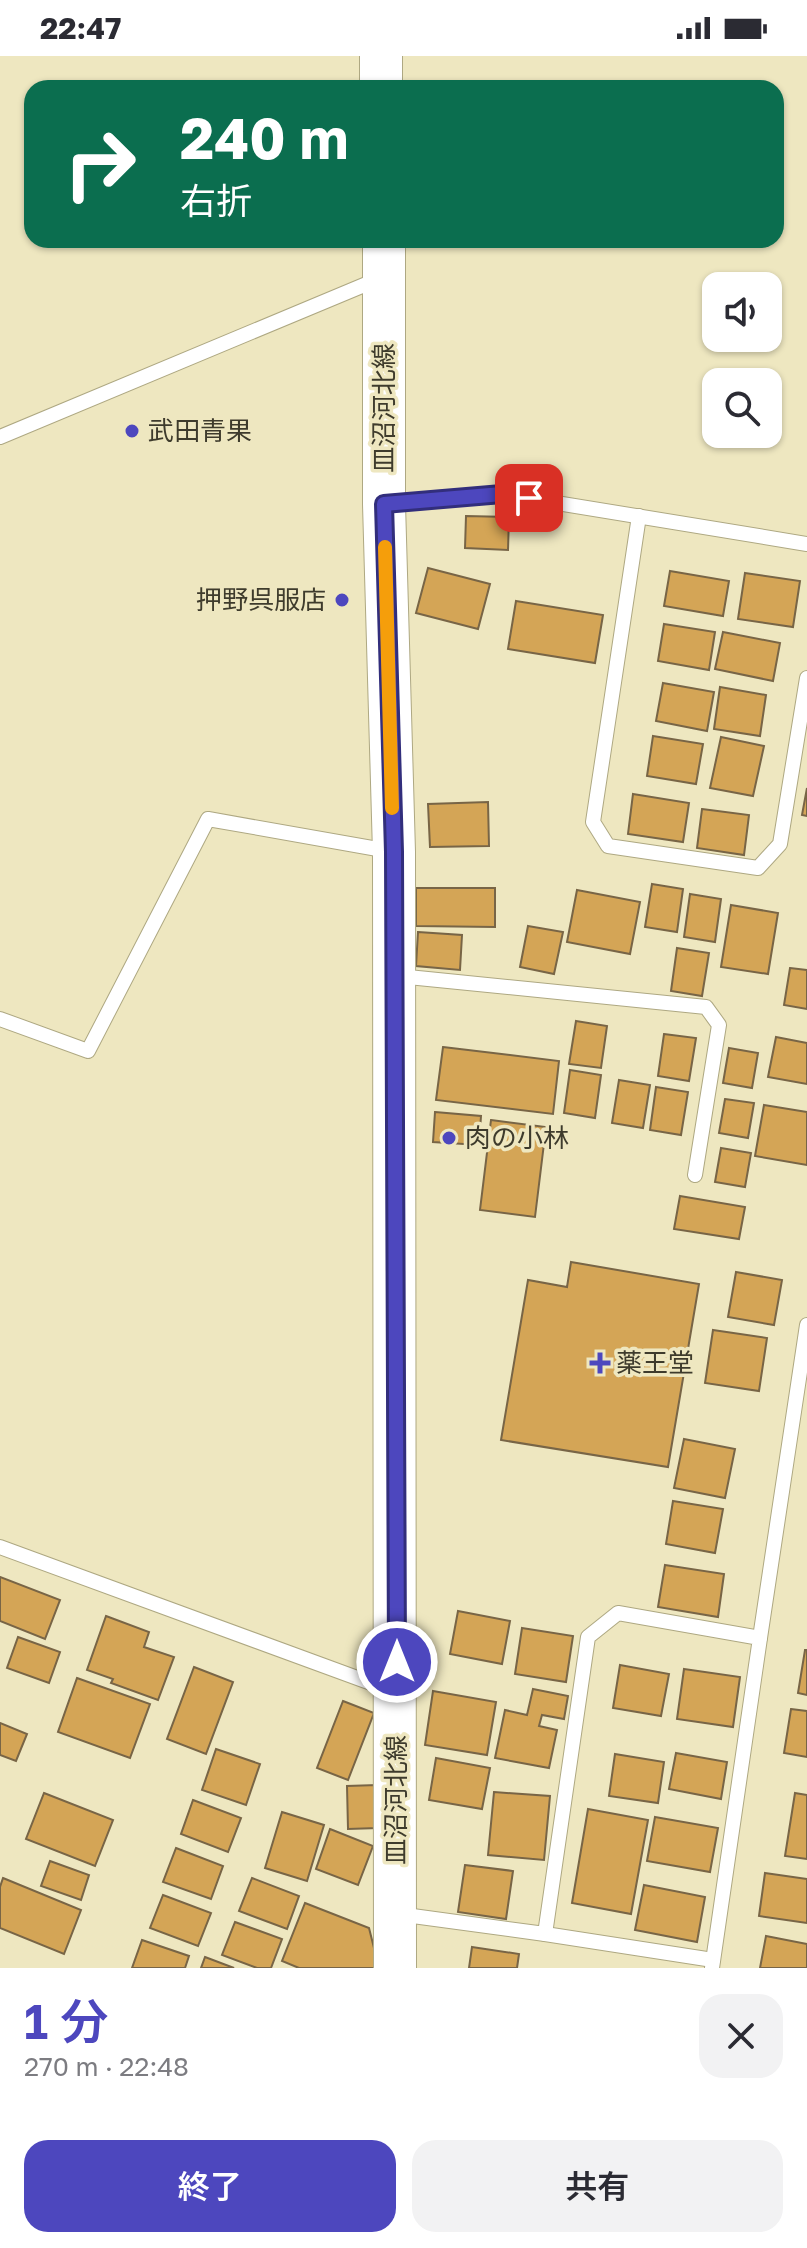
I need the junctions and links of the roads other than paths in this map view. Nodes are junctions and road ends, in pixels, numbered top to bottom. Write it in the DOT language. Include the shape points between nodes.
graph roads {
  1 [pos="381,56"];
  2 [pos="381,80"];
  3 [pos="384,258"];
  4 [pos="0,437"];
  5 [pos="384,504"];
  6 [pos="639,516"];
  7 [pos="807,544"];
  8 [pos="807,678"];
  9 [pos="394,852"];
  10 [pos="393,975"];
  11 [pos="0,1019"];
  12 [pos="695,1175"];
  13 [pos="807,1325"];
  14 [pos="0,1547"];
  15 [pos="760,1638"];
  16 [pos="397,1693"];
  17 [pos="396,1914"];
  18 [pos="545,1934"];
  19 [pos="713,1964"];
  20 [pos="395,1968"];
  1 -- 2 [label="main road"];
  3 -- 4 [label="lane"];
  3 -- 5 [label="main road, 皿沼河北線"];
  5 -- 6 [label="lane" via="502,494"];
  5 -- 9 [label="main road, 皿沼河北線"];
  6 -- 7 [label="lane"];
  6 -- 8 [label="lane" via="593,822 608,846 758,868 780,844"];
  9 -- 10 [label="main road, 皿沼河北線"];
  9 -- 11 [label="lane" via="208,819 88,1051"];
  10 -- 12 [label="lane" via="706,1007 719,1025"];
  10 -- 16 [label="main road, 皿沼河北線"];
  13 -- 15 [label="lane"];
  14 -- 16 [label="lane"];
  15 -- 18 [label="lane" via="618,1613 588,1637"];
  15 -- 19 [label="lane"];
  16 -- 17 [label="main road, 皿沼河北線"];
  17 -- 18 [label="lane"];
  17 -- 20 [label="main road, 皿沼河北線"];
  18 -- 19 [label="lane"];
}
